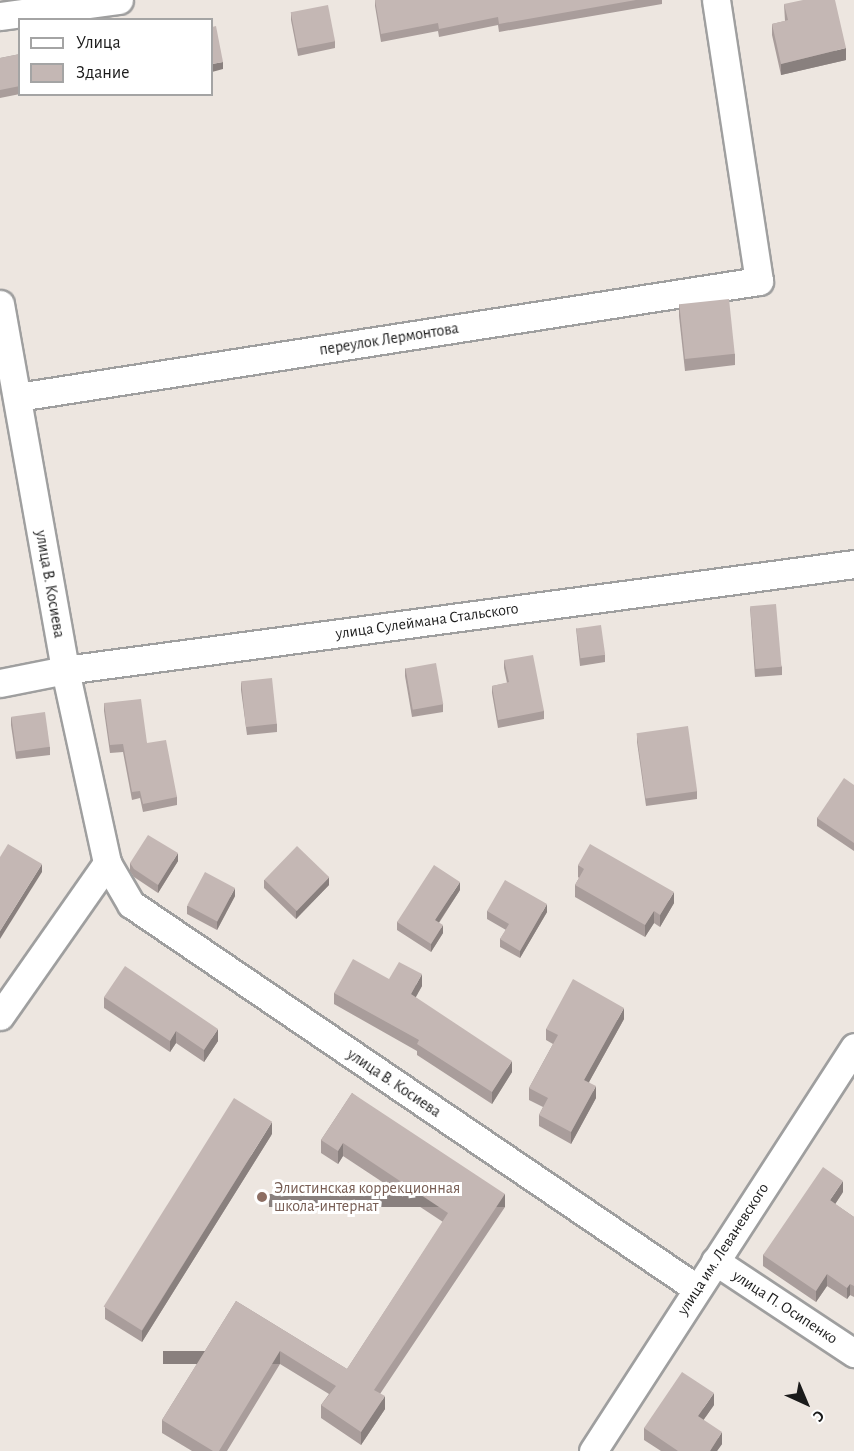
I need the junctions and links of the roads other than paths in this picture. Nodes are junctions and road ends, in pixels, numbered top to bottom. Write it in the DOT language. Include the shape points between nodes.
graph roads {
  1 [pos="119,0"];
  2 [pos="716,0"];
  3 [pos="0,16"];
  4 [pos="0,304"];
  5 [pos="18,397"];
  6 [pos="854,564"];
  7 [pos="65,670"];
  8 [pos="0,683"];
  9 [pos="107,863"];
  10 [pos="0,1016"];
  11 [pos="854,1047"];
  12 [pos="715,1261"];
  13 [pos="696,1288"];
  14 [pos="854,1353"];
  15 [pos="593,1451"];
  1 -- 3 [label="street"];
  2 -- 5 [label="street, переулок Лермонтова" via="759,281"];
  4 -- 5 [label="street, улица В. Косиева"];
  5 -- 7 [label="street, улица В. Косиева"];
  6 -- 7 [label="street, улица Сулеймана Стальского"];
  7 -- 8 [label="street, улица Сулеймана Стальского"];
  7 -- 9 [label="street, улица В. Косиева"];
  9 -- 10 [label="street"];
  9 -- 13 [label="street, улица В. Косиева" via="131,904"];
  11 -- 12 [label="street, улица им. Леваневского"];
  12 -- 13 [label="street, улица им. Леваневского"];
  12 -- 14 [label="street, улица П. Осипенко"];
  13 -- 15 [label="street, улица им. Леваневского"];
}
